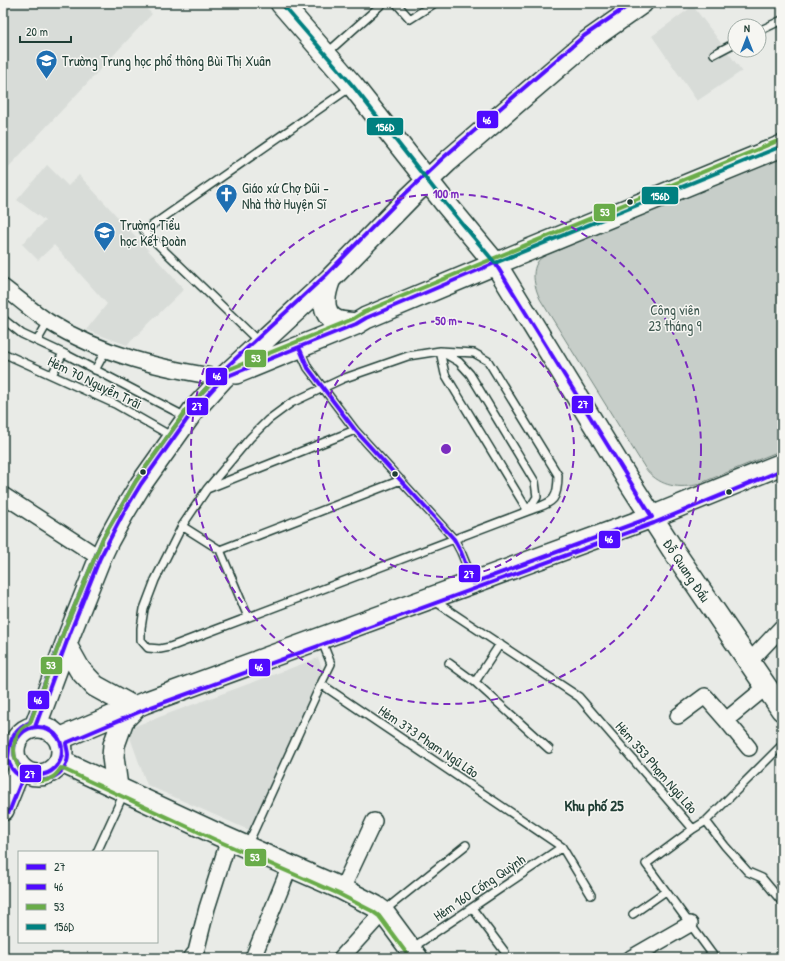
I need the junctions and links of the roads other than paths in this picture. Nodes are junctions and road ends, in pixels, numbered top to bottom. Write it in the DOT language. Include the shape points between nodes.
graph roads {
  1 [pos="281,3"];
  2 [pos="383,3"];
  3 [pos="396,3"];
  4 [pos="435,3"];
  5 [pos="642,3"];
  6 [pos="782,20"];
  7 [pos="767,27"];
  8 [pos="727,47"];
  9 [pos="325,54"];
  10 [pos="714,54"];
  11 [pos="353,86"];
  12 [pos="782,146"];
  13 [pos="428,180"];
  14 [pos="495,263"];
  15 [pos="330,278"];
  16 [pos="3,287"];
  17 [pos="3,319"];
  18 [pos="48,322"];
  19 [pos="356,324"];
  20 [pos="37,341"];
  21 [pos="261,344"];
  22 [pos="298,347"];
  23 [pos="106,350"];
  24 [pos="440,351"];
  25 [pos="3,353"];
  26 [pos="62,353"];
  27 [pos="95,370"];
  28 [pos="52,375"];
  29 [pos="223,378"];
  30 [pos="324,387"];
  31 [pos="187,418"];
  32 [pos="355,430"];
  33 [pos="174,437"];
  34 [pos="782,464"];
  35 [pos="401,480"];
  36 [pos="207,489"];
  37 [pos="3,495"];
  38 [pos="528,511"];
  39 [pos="652,517"];
  40 [pos="182,526"];
  41 [pos="454,539"];
  42 [pos="220,550"];
  43 [pos="100,558"];
  44 [pos="473,583"];
  45 [pos="431,599"];
  46 [pos="248,617"];
  47 [pos="782,627"];
  48 [pos="320,639"];
  49 [pos="500,644"];
  50 [pos="66,645"];
  51 [pos="749,662"];
  52 [pos="449,663"];
  53 [pos="475,682"];
  54 [pos="321,684"];
  55 [pos="766,687"];
  56 [pos="781,705"];
  57 [pos="135,708"];
  58 [pos="678,716"];
  59 [pos="726,720"];
  60 [pos="35,727"];
  61 [pos="59,739"];
  62 [pos="9,744"];
  63 [pos="782,745"];
  64 [pos="749,748"];
  65 [pos="549,749"];
  66 [pos="60,762"];
  67 [pos="20,768"];
  68 [pos="121,789"];
  69 [pos="3,810"];
  70 [pos="374,821"];
  71 [pos="706,821"];
  72 [pos="694,829"];
  73 [pos="238,843"];
  74 [pos="466,845"];
  75 [pos="562,848"];
  76 [pos="97,851"];
  77 [pos="290,866"];
  78 [pos="342,889"];
  79 [pos="666,891"];
  80 [pos="591,895"];
  81 [pos="782,902"];
  82 [pos="472,908"];
  83 [pos="383,912"];
  84 [pos="633,914"];
  85 [pos="690,924"];
  86 [pos="505,952"];
  87 [pos="414,954"];
  88 [pos="191,958"];
  89 [pos="253,958"];
  90 [pos="341,958"];
  91 [pos="631,958"];
  92 [pos="715,958"];
  1 -- 9 [label="main road, Ðỗ Quang Ðẩu"];
  2 -- 9 [label="lane"];
  3 -- 4 [label="lane" via="410,19"];
  5 -- 13 [label="main road" via="588,41"];
  6 -- 7 [label="lane"];
  8 -- 10 [label="lane"];
  9 -- 11 [label="main road, Ðỗ Quang Ðẩu"];
  11 -- 13 [label="main road, Ðỗ Quang Ðẩu"];
  11 -- 21 [label="lane" via="144,231"];
  12 -- 14 [label="main road"];
  13 -- 14 [label="main road, Ðỗ Quang Ðẩu"];
  13 -- 15 [label="main road"];
  14 -- 19 [label="main road"];
  14 -- 39 [label="main road, Ðỗ Quang Ðẩu"];
  15 -- 19 [label="main road" via="324,296 326,310 338,322"];
  15 -- 21 [label="main road"];
  16 -- 18 [label="street"];
  17 -- 20 [label="lane" via="22,334"];
  18 -- 20 [label="lane"];
  18 -- 23 [label="street"];
  19 -- 22 [label="main road"];
  20 -- 26 [label="lane"];
  21 -- 29 [label="main road"];
  22 -- 29 [label="main road"];
  22 -- 30 [label="lane" via="308,368"];
  23 -- 27 [label="lane"];
  23 -- 29 [label="street" via="148,364"];
  24 -- 30 [label="lane" via="408,356"];
  24 -- 38 [label="lane" via="445,374"];
  24 -- 38 [label="lane" via="459,362 470,374 535,482 537,497"];
  24 -- 38 [label="lane" via="474,353 488,361 558,475 558,491 551,502"];
  25 -- 28 [label="lane, Hẻm 70 Nguyễn Trãi"];
  26 -- 27 [label="lane"];
  26 -- 28 [label="lane"];
  27 -- 31 [label="lane"];
  28 -- 33 [label="lane, Hẻm 70 Nguyễn Trãi" via="115,404"];
  29 -- 31 [label="main road"];
  30 -- 32 [label="lane"];
  30 -- 36 [label="lane" via="291,403 268,420"];
  31 -- 33 [label="main road"];
  32 -- 35 [label="lane"];
  32 -- 36 [label="lane"];
  33 -- 43 [label="main road" via="124,512"];
  34 -- 39 [label="main road"];
  35 -- 41 [label="lane"];
  35 -- 42 [label="lane"];
  36 -- 40 [label="lane"];
  37 -- 43 [label="street"];
  38 -- 41 [label="lane"];
  39 -- 44 [label="main road"];
  39 -- 51 [label="main road, Ðỗ Quang Ðẩu"];
  40 -- 42 [label="lane"];
  40 -- 46 [label="lane" via="147,602 141,628 142,640 148,648 160,650"];
  41 -- 44 [label="lane"];
  41 -- 46 [label="lane"];
  42 -- 46 [label="lane"];
  43 -- 50 [label="main road"];
  44 -- 45 [label="main road"];
  45 -- 48 [label="main road"];
  45 -- 49 [label="lane, Hẻm 353 Phạm Ngũ Lão"];
  47 -- 51 [label="street"];
  48 -- 54 [label="lane" via="331,664"];
  48 -- 57 [label="main road"];
  49 -- 53 [label="lane"];
  49 -- 72 [label="lane, Hẻm 353 Phạm Ngũ Lão" via="579,697"];
  50 -- 57 [label="main road" via="80,670 95,686"];
  50 -- 60 [label="main road"];
  51 -- 55 [label="main road, Ðỗ Quang Ðẩu"];
  52 -- 53 [label="lane"];
  53 -- 65 [label="lane"];
  54 -- 73 [label="lane"];
  54 -- 75 [label="lane, Hẻm 373 Phạm Ngũ Lão"];
  55 -- 56 [label="main road, Ðỗ Quang Ðẩu"];
  55 -- 59 [label="street"];
  57 -- 61 [label="main road"];
  57 -- 68 [label="main road" via="123,720 114,745 113,757"];
  58 -- 59 [label="street" via="705,696"];
  59 -- 64 [label="street"];
  60 -- 61 [label="main road" via="46,728"];
  60 -- 62 [label="main road" via="22,733"];
  61 -- 66 [label="main road" via="62,751"];
  62 -- 67 [label="main road"];
  63 -- 71 [label="lane"];
  66 -- 67 [label="main road" via="56,768 42,775 34,775"];
  66 -- 68 [label="main road"];
  67 -- 69 [label="main road"];
  68 -- 73 [label="main road"];
  68 -- 76 [label="lane"];
  70 -- 78 [label="street"];
  71 -- 72 [label="lane, Hẻm 353 Phạm Ngũ Lão"];
  71 -- 81 [label="lane, Hẻm 353 Phạm Ngũ Lão" via="748,872 762,878"];
  72 -- 79 [label="lane" via="646,864"];
  73 -- 77 [label="main road"];
  73 -- 88 [label="street" via="207,908 196,952"];
  74 -- 83 [label="lane"];
  75 -- 80 [label="lane"];
  75 -- 82 [label="lane, Hẻm 160 Cống Quỳnh"];
  77 -- 78 [label="main road"];
  77 -- 89 [label="street"];
  78 -- 83 [label="main road"];
  79 -- 84 [label="lane"];
  79 -- 85 [label="lane"];
  82 -- 86 [label="lane"];
  82 -- 87 [label="lane, Hẻm 160 Cống Quỳnh"];
  83 -- 87 [label="main road"];
  83 -- 90 [label="street"];
  85 -- 91 [label="street"];
  85 -- 92 [label="lane"];
}
